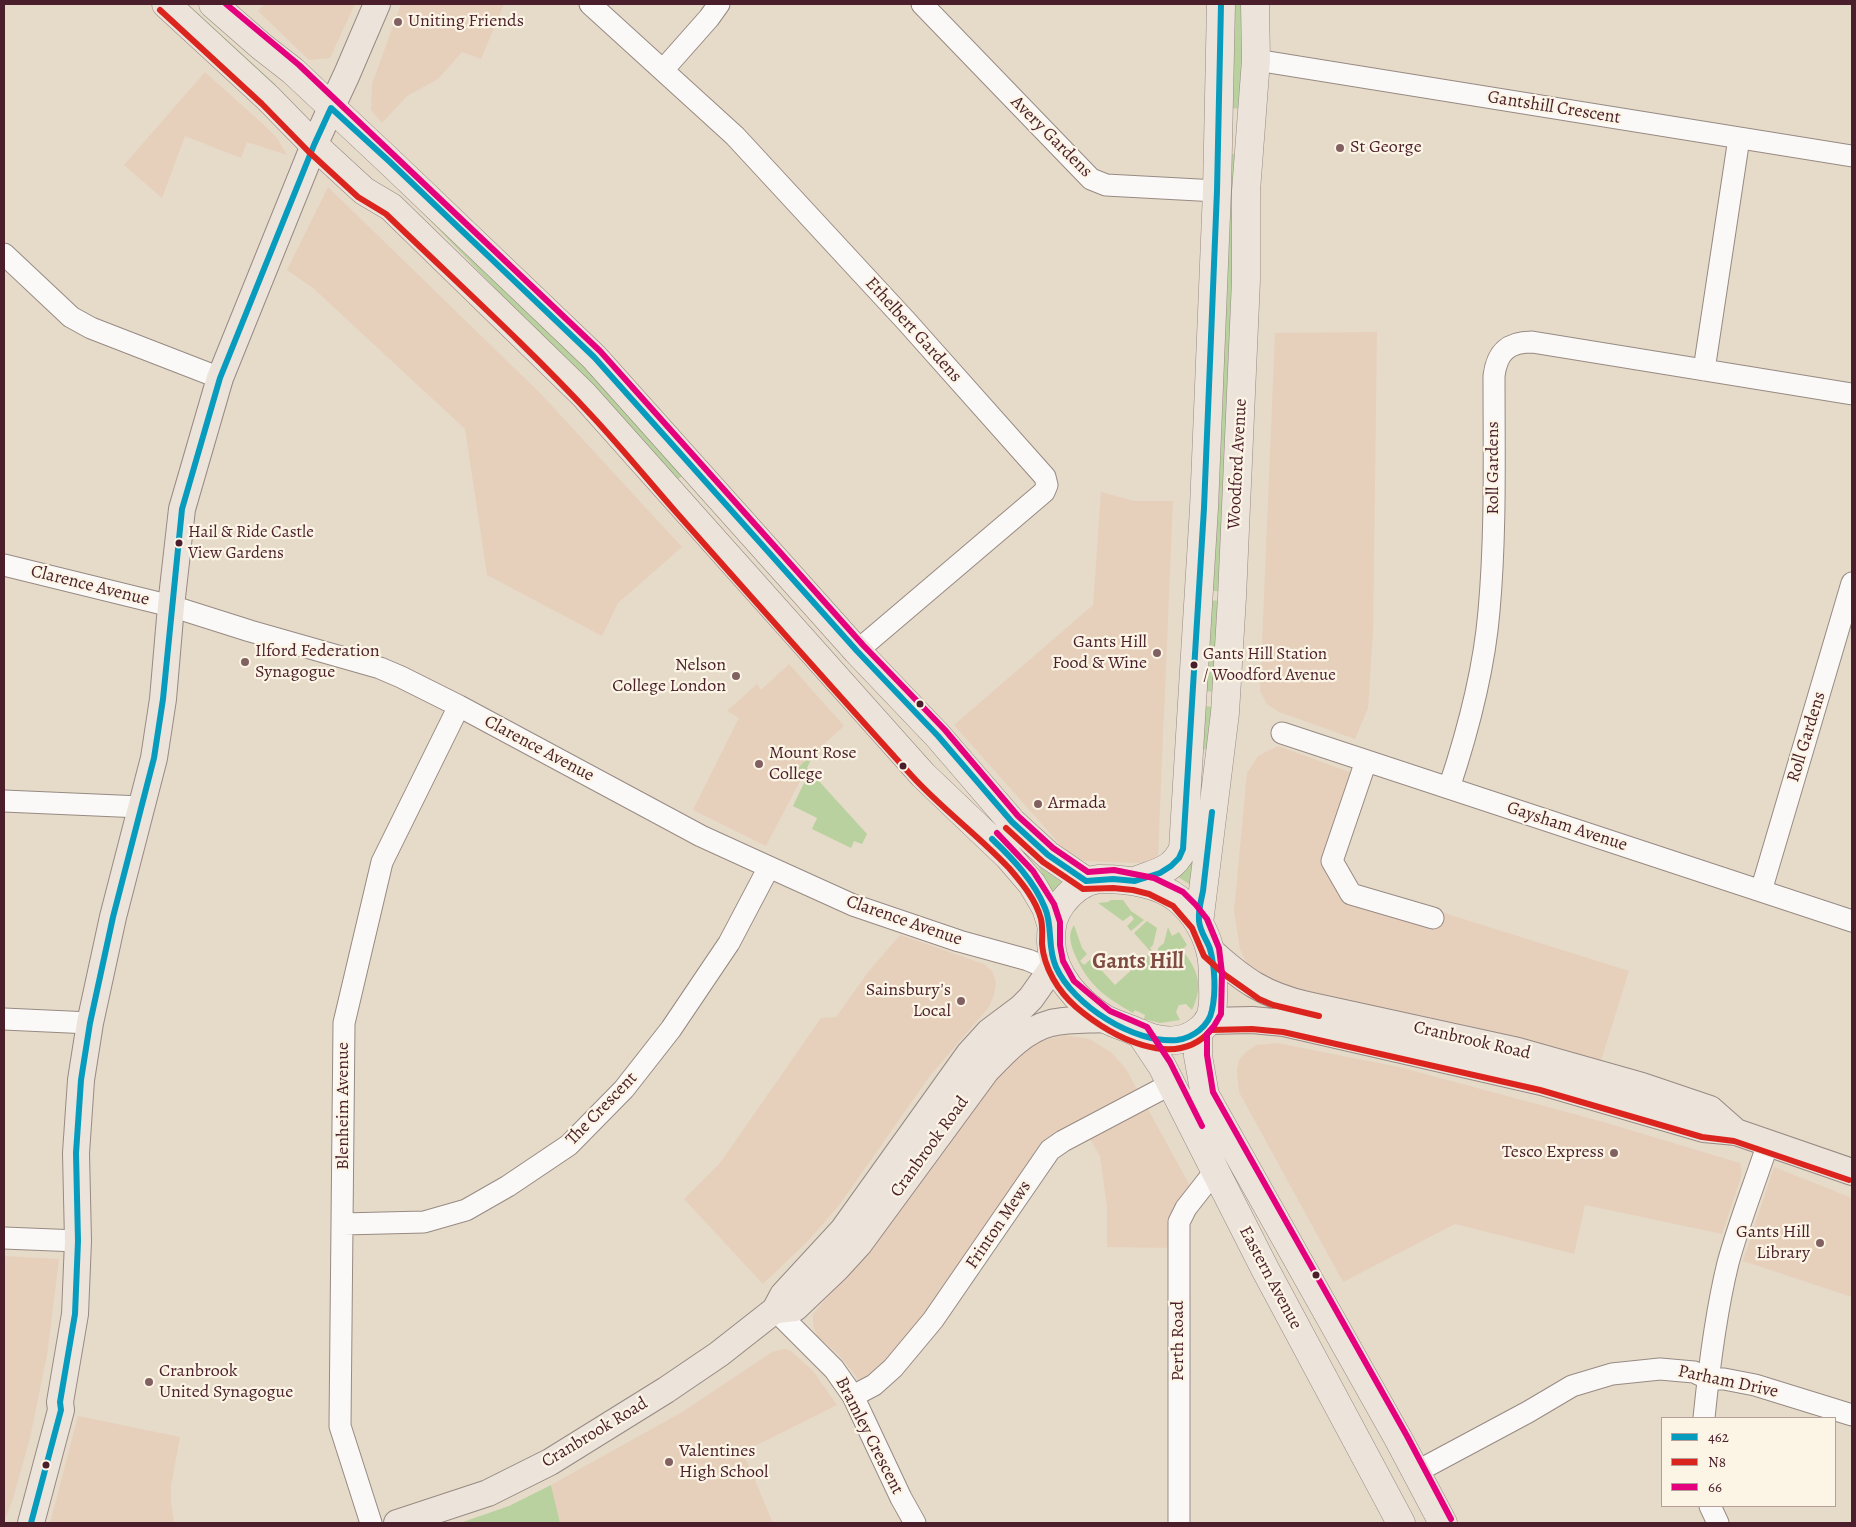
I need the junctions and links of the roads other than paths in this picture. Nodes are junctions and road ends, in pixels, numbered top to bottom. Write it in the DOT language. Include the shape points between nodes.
graph roads {
  1 [pos="166,4"];
  2 [pos="213,4"];
  3 [pos="377,4"];
  4 [pos="590,4"];
  5 [pos="719,4"];
  6 [pos="922,4"];
  7 [pos="1221,4"];
  8 [pos="1255,4"];
  9 [pos="261,46"];
  10 [pos="1256,60"];
  11 [pos="663,70"];
  12 [pos="331,108"];
  13 [pos="1739,138"];
  14 [pos="314,145"];
  15 [pos="1852,156"];
  16 [pos="1217,191"];
  17 [pos="391,207"];
  18 [pos="4,254"];
  19 [pos="1704,370"];
  20 [pos="220,378"];
  21 [pos="1852,394"];
  22 [pos="4,565"];
  23 [pos="1852,583"];
  24 [pos="171,606"];
  25 [pos="857,651"];
  26 [pos="459,706"];
  27 [pos="1282,733"];
  28 [pos="1366,761"];
  29 [pos="1449,788"];
  30 [pos="4,801"];
  31 [pos="141,807"];
  32 [pos="768,867"];
  33 [pos="1086,881"];
  34 [pos="1135,882"];
  35 [pos="1761,891"];
  36 [pos="1433,918"];
  37 [pos="1852,921"];
  38 [pos="1199,923"];
  39 [pos="1051,924"];
  40 [pos="1211,951"];
  41 [pos="1054,969"];
  42 [pos="4,1019"];
  43 [pos="1105,1019"];
  44 [pos="90,1023"];
  45 [pos="1203,1026"];
  46 [pos="1140,1034"];
  47 [pos="1171,1084"];
  48 [pos="1736,1132"];
  49 [pos="1768,1143"];
  50 [pos="1215,1171"];
  51 [pos="1852,1172"];
  52 [pos="343,1224"];
  53 [pos="4,1238"];
  54 [pos="78,1241"];
  55 [pos="775,1310"];
  56 [pos="1709,1379"];
  57 [pos="853,1396"];
  58 [pos="1852,1415"];
  59 [pos="1704,1417"];
  60 [pos="1416,1472"];
  61 [pos="1710,1507"];
  62 [pos="31,1523"];
  63 [pos="371,1523"];
  64 [pos="397,1523"];
  65 [pos="915,1523"];
  66 [pos="1180,1523"];
  67 [pos="1401,1523"];
  68 [pos="1443,1523"];
  69 [pos="1718,1523"];
  1 -- 14 [label="highway"];
  2 -- 9 [label="highway"];
  3 -- 12 [label="main road"];
  4 -- 11 [label="street, Ethelbert Gardens"];
  5 -- 11 [label="street"];
  6 -- 16 [label="street, Avery Gardens" via="1090,179 1106,186"];
  7 -- 16 [label="highway, Woodford Avenue"];
  8 -- 10 [label="highway, Woodford Avenue"];
  9 -- 12 [label="highway" via="293,71"];
  9 -- 14 [label="highway" via="272,77 303,106 310,117"];
  10 -- 13 [label="street, Gantshill Crescent"];
  10 -- 38 [label="highway, Woodford Avenue" via="1247,183 1246,290 1225,713"];
  11 -- 25 [label="street, Ethelbert Gardens" via="735,136 907,322 1045,477 1048,485 1044,492"];
  12 -- 14 [label="main road"];
  12 -- 17 [label="highway" via="334,132 343,148 386,190"];
  12 -- 25 [label="highway" via="594,357"];
  13 -- 15 [label="street, Gantshill Crescent"];
  13 -- 19 [label="street"];
  14 -- 17 [label="highway" via="364,191"];
  14 -- 20 [label="main road"];
  16 -- 34 [label="highway, Woodford Avenue" via="1204,508 1183,849 1171,866"];
  17 -- 39 [label="highway" via="584,395 923,775 1008,856 1032,884"];
  18 -- 20 [label="street" via="71,317 91,328"];
  19 -- 21 [label="street, Roll Gardens"];
  19 -- 29 [label="street, Roll Gardens" via="1532,342 1519,342 1501,354 1494,376 1494,540 1489,613 1471,718"];
  20 -- 24 [label="main road" via="182,509"];
  22 -- 24 [label="street, Clarence Avenue"];
  23 -- 35 [label="street, Roll Gardens"];
  24 -- 26 [label="street, Clarence Avenue" via="380,668"];
  24 -- 31 [label="main road" via="163,699 154,758"];
  25 -- 33 [label="highway" via="938,736 1012,822 1048,855"];
  26 -- 32 [label="street, Clarence Avenue" via="701,836"];
  26 -- 52 [label="street, Blenheim Avenue" via="382,862 344,1023"];
  27 -- 28 [label="street, Gaysham Avenue"];
  28 -- 29 [label="street, Gaysham Avenue"];
  28 -- 36 [label="street" via="1332,861 1351,894"];
  29 -- 35 [label="street, Gaysham Avenue"];
  30 -- 31 [label="street"];
  31 -- 44 [label="main road"];
  32 -- 41 [label="street, Clarence Avenue" via="853,905"];
  32 -- 52 [label="street, The Crescent" via="729,943 671,1029 624,1089 569,1145 466,1210 424,1222"];
  33 -- 34 [label="highway" via="1113,879"];
  33 -- 39 [label="highway" via="1064,900"];
  34 -- 38 [label="highway" via="1152,886 1178,899"];
  35 -- 37 [label="street, Gaysham Avenue"];
  38 -- 40 [label="highway"];
  39 -- 41 [label="highway"];
  40 -- 45 [label="highway" via="1212,1012"];
  40 -- 48 [label="main road, Cranbrook Road" via="1230,968 1276,997 1518,1051 1642,1086 1710,1109"];
  41 -- 43 [label="highway" via="1067,986"];
  41 -- 55 [label="main road, Cranbrook Road" via="1021,1008 990,1032 969,1054 843,1230 783,1295"];
  42 -- 44 [label="street"];
  43 -- 46 [label="highway"];
  43 -- 55 [label="main road, Cranbrook Road" via="1052,1023 1034,1029 1006,1050 986,1071 859,1244 795,1308"];
  44 -- 54 [label="main road" via="81,1080 76,1153"];
  45 -- 46 [label="highway" via="1189,1037 1172,1040"];
  45 -- 48 [label="main road, Cranbrook Road" via="1252,1020 1284,1023 1542,1082 1704,1129"];
  45 -- 60 [label="highway, Eastern Avenue" via="1198,1056 1205,1095"];
  46 -- 47 [label="highway, Eastern Avenue"];
  47 -- 50 [label="highway, Eastern Avenue"];
  47 -- 57 [label="street, Frinton Mews" via="1050,1150 933,1320 893,1368 874,1385"];
  48 -- 49 [label="main road, Cranbrook Road"];
  49 -- 51 [label="main road, Cranbrook Road"];
  49 -- 56 [label="street" via="1734,1240"];
  50 -- 66 [label="street, Perth Road" via="1179,1222"];
  50 -- 67 [label="highway, Eastern Avenue"];
  52 -- 63 [label="street, Blenheim Avenue" via="340,1426"];
  53 -- 54 [label="street"];
  54 -- 62 [label="main road" via="75,1314 60,1410"];
  55 -- 57 [label="street, Bramley Crescent" via="834,1369"];
  55 -- 64 [label="main road, Cranbrook Road" via="666,1390 550,1462 488,1492"];
  56 -- 58 [label="street, Parham Drive" via="1755,1385"];
  56 -- 59 [label="street"];
  56 -- 60 [label="street, Parham Drive" via="1694,1372 1660,1369 1612,1374 1572,1386"];
  57 -- 65 [label="street, Bramley Crescent"];
  60 -- 68 [label="highway, Eastern Avenue"];
  61 -- 69 [label="street"];
}
